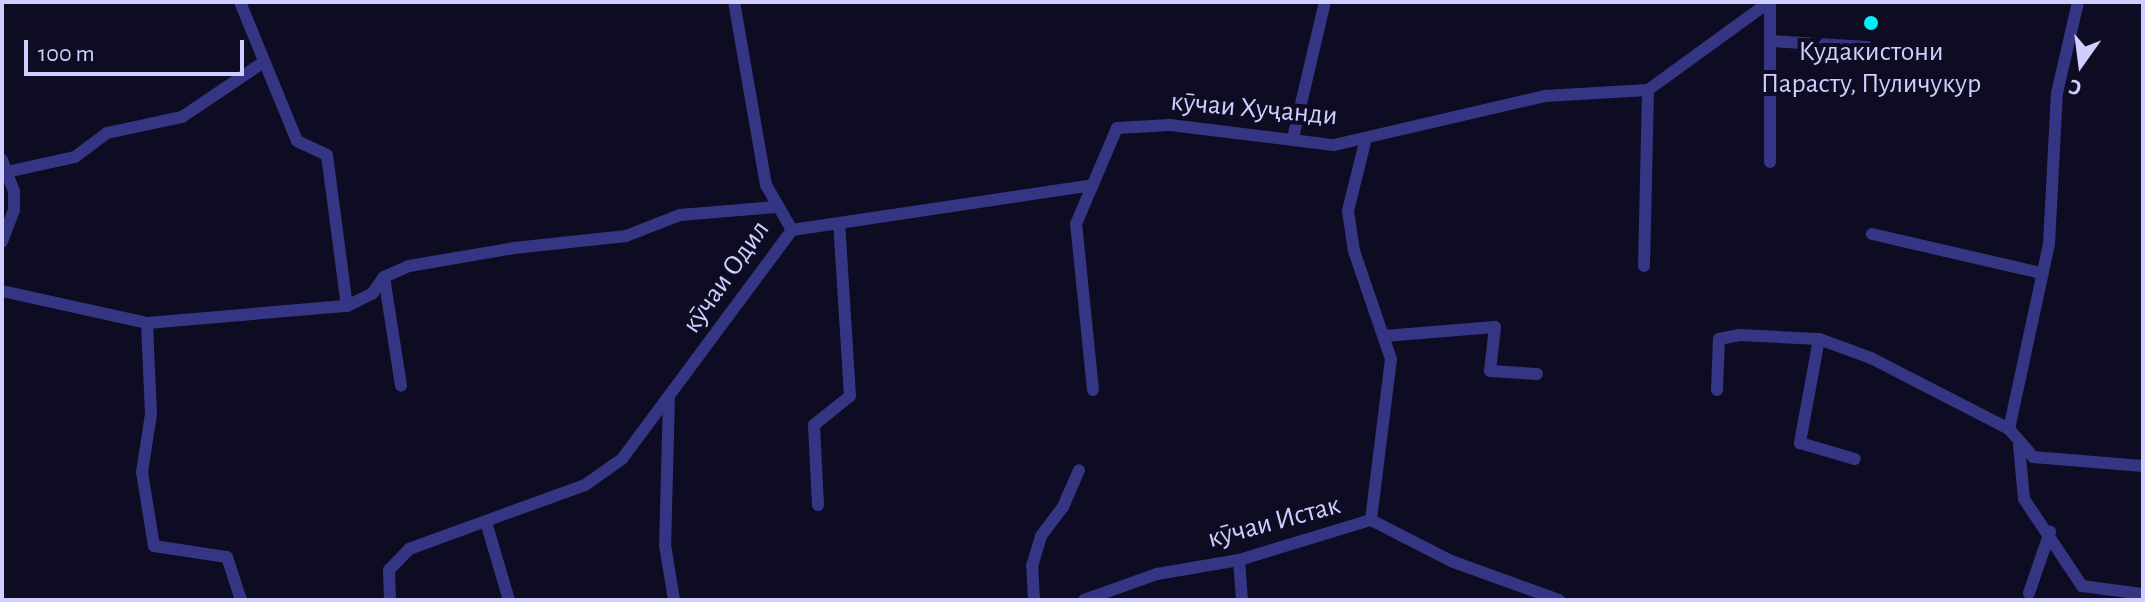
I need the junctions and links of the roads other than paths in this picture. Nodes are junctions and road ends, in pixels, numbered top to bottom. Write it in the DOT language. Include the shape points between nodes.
graph roads {
  1 [pos="240,2"];
  2 [pos="734,2"];
  3 [pos="1325,2"];
  4 [pos="1770,2"];
  5 [pos="2078,2"];
  6 [pos="1770,41"];
  7 [pos="1867,47"];
  8 [pos="264,62"];
  9 [pos="1648,90"];
  10 [pos="1293,138"];
  11 [pos="1366,138"];
  12 [pos="1770,162"];
  13 [pos="4,168"];
  14 [pos="1093,185"];
  15 [pos="776,207"];
  16 [pos="839,223"];
  17 [pos="792,230"];
  18 [pos="1872,234"];
  19 [pos="2,242"];
  20 [pos="1644,266"];
  21 [pos="2041,273"];
  22 [pos="384,277"];
  23 [pos="2,291"];
  24 [pos="347,306"];
  25 [pos="147,323"];
  26 [pos="1384,336"];
  27 [pos="1819,339"];
  28 [pos="1537,374"];
  29 [pos="401,386"];
  30 [pos="1093,390"];
  31 [pos="1717,390"];
  32 [pos="669,396"];
  33 [pos="2009,429"];
  34 [pos="2019,445"];
  35 [pos="1855,459"];
  36 [pos="2143,466"];
  37 [pos="1079,470"];
  38 [pos="818,505"];
  39 [pos="1371,520"];
  40 [pos="486,522"];
  41 [pos="2050,532"];
  42 [pos="1239,560"];
  43 [pos="2029,593"];
  44 [pos="2143,594"];
  45 [pos="241,600"];
  46 [pos="390,600"];
  47 [pos="509,600"];
  48 [pos="674,600"];
  49 [pos="1034,600"];
  50 [pos="1084,600"];
  51 [pos="1242,600"];
  52 [pos="1559,600"];
  1 -- 8 [label="street"];
  2 -- 15 [label="street" via="766,185"];
  3 -- 10 [label="street"];
  4 -- 6 [label="street"];
  4 -- 9 [label="street"];
  5 -- 21 [label="street" via="2057,93 2049,244"];
  6 -- 7 [label="street"];
  6 -- 12 [label="street"];
  8 -- 13 [label="street" via="182,117 107,133 75,157"];
  8 -- 24 [label="street" via="297,141 327,155"];
  9 -- 11 [label="street, кӯчаи Хуҷанди" via="1545,96"];
  9 -- 20 [label="street"];
  10 -- 11 [label="street, кӯчаи Хуҷанди" via="1334,145"];
  10 -- 14 [label="street, кӯчаи Хуҷанди" via="1170,125 1117,128"];
  11 -- 26 [label="street" via="1348,211 1354,251"];
  13 -- 19 [label="street" via="14,210"];
  14 -- 16 [label="street"];
  14 -- 30 [label="street, кӯчаи Хуҷанди" via="1076,224"];
  15 -- 17 [label="street, кӯчаи Одил"];
  15 -- 22 [label="street, кӯчаи Одил" via="680,215 626,236 514,248 409,266"];
  16 -- 17 [label="street"];
  16 -- 38 [label="street" via="850,396 814,425"];
  17 -- 32 [label="street, кӯчаи Одил"];
  18 -- 21 [label="street"];
  21 -- 33 [label="street"];
  22 -- 24 [label="street, кӯчаи Одил" via="372,294"];
  22 -- 29 [label="street"];
  23 -- 25 [label="street, кӯчаи Одил"];
  24 -- 25 [label="street, кӯчаи Одил"];
  25 -- 45 [label="street" via="151,414 142,472 154,546 227,557"];
  26 -- 28 [label="street" via="1495,327 1490,371"];
  26 -- 39 [label="street" via="1391,359"];
  27 -- 31 [label="street" via="1719,339"];
  27 -- 33 [label="street" via="1871,358"];
  27 -- 35 [label="street" via="1800,443"];
  32 -- 40 [label="street, кӯчаи Одил" via="622,459 585,485"];
  32 -- 48 [label="street" via="665,545"];
  33 -- 34 [label="street"];
  34 -- 36 [label="street" via="2033,457"];
  34 -- 41 [label="street" via="2024,499"];
  37 -- 49 [label="street" via="1063,507 1041,536 1032,566"];
  39 -- 42 [label="street, кӯчаи Истак"];
  39 -- 52 [label="street, кӯчаи Истак" via="1451,561"];
  40 -- 46 [label="street, кӯчаи Одил" via="409,549 389,570"];
  40 -- 47 [label="street"];
  41 -- 43 [label="street"];
  41 -- 44 [label="street" via="2082,586"];
  42 -- 50 [label="street, кӯчаи Истак" via="1157,574"];
  42 -- 51 [label="street"];
}
